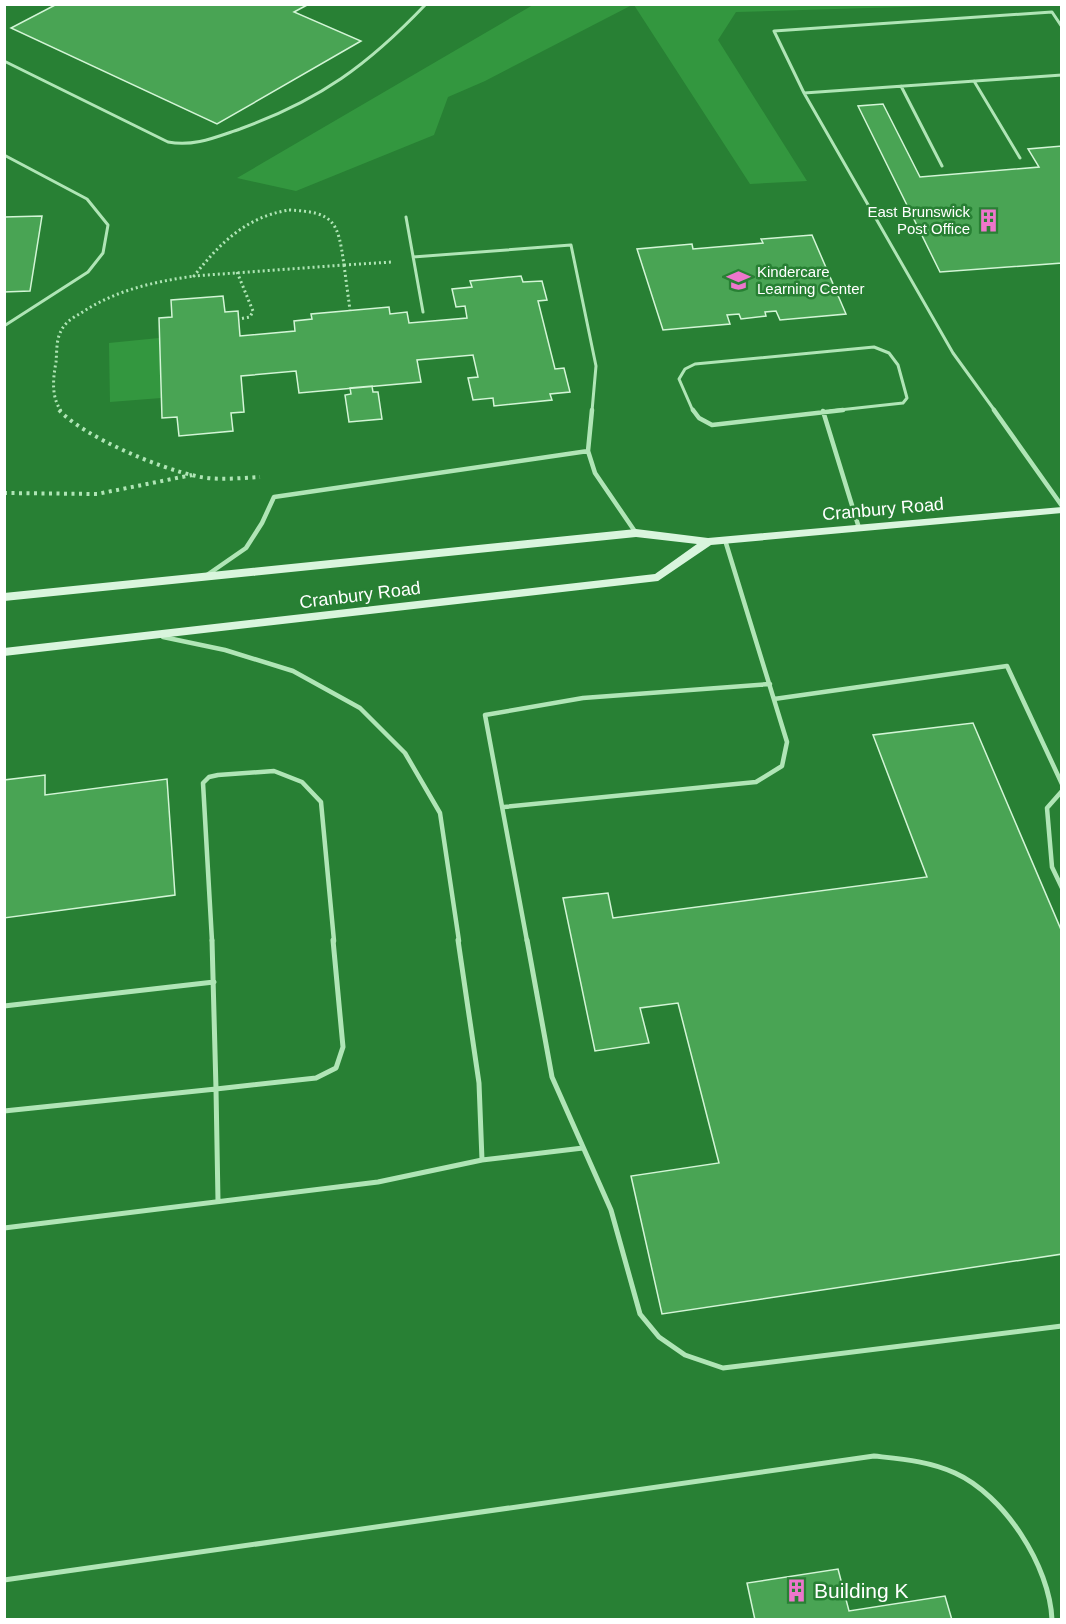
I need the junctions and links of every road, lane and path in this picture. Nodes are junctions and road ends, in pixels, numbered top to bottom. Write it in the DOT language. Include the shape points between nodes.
graph roads {
  1 [pos="426,4"];
  2 [pos="1062,27"];
  3 [pos="4,61"];
  4 [pos="1062,75"];
  5 [pos="974,81"];
  6 [pos="901,86"];
  7 [pos="804,93"];
  8 [pos="4,155"];
  9 [pos="1020,159"];
  10 [pos="942,166"];
  11 [pos="406,217"];
  12 [pos="414,259"];
  13 [pos="343,265"];
  14 [pos="237,272"];
  15 [pos="194,276"];
  16 [pos="350,310"];
  17 [pos="423,312"];
  18 [pos="239,319"];
  19 [pos="4,326"];
  20 [pos="823,411"];
  21 [pos="588,451"];
  22 [pos="193,475"];
  23 [pos="262,477"];
  24 [pos="4,493"];
  25 [pos="1062,508"];
  26 [pos="859,528"];
  27 [pos="636,533"];
  28 [pos="726,540"];
  29 [pos="708,542"];
  30 [pos="204,577"];
  31 [pos="4,597"];
  32 [pos="157,635"];
  33 [pos="4,652"];
  34 [pos="770,684"];
  35 [pos="774,699"];
  36 [pos="1062,784"];
  37 [pos="1062,792"];
  38 [pos="504,807"];
  39 [pos="1062,888"];
  40 [pos="214,982"];
  41 [pos="4,1006"];
  42 [pos="216,1090"];
  43 [pos="4,1111"];
  44 [pos="583,1148"];
  45 [pos="482,1160"];
  46 [pos="218,1201"];
  47 [pos="4,1228"];
  48 [pos="1062,1326"];
  49 [pos="4,1580"];
  50 [pos="1052,1620"];
  1 -- 3 [label="lane" via="376,55 316,97 270,119 183,146"];
  2 -- 7 [label="lane" via="1052,12 774,31"];
  4 -- 5 [label="lane"];
  5 -- 6 [label="lane"];
  5 -- 9 [label="lane"];
  6 -- 7 [label="lane"];
  6 -- 10 [label="lane"];
  7 -- 25 [label="lane" via="953,353"];
  8 -- 19 [label="lane" via="87,199 108,225 103,253 88,272"];
  11 -- 12 [label="lane"];
  12 -- 13 [label="path"];
  12 -- 17 [label="lane"];
  12 -- 21 [label="lane" via="571,245 596,366"];
  13 -- 14 [label="path"];
  13 -- 15 [label="path" via="336,225 327,216 295,209 271,213 238,227"];
  13 -- 16 [label="path"];
  14 -- 15 [label="path"];
  14 -- 18 [label="path" via="253,314"];
  15 -- 22 [label="path" via="139,285 112,294 69,321 61,331 54,376 55,399 68,419 91,433"];
  20 -- 20 [label="lane" via="903,403 907,398 893,354 874,347 695,364 685,369 679,379 696,417 712,425"];
  20 -- 26 [label="lane"];
  21 -- 27 [label="lane" via="595,473"];
  21 -- 30 [label="lane" via="274,497 246,548"];
  22 -- 23 [label="path"];
  22 -- 24 [label="path" via="97,494"];
  25 -- 26 [label="main road, Cranbury Road"];
  26 -- 28 [label="main road, Cranbury Road"];
  27 -- 29 [label="main road, Cranbury Road"];
  27 -- 30 [label="main road, Cranbury Road"];
  28 -- 29 [label="main road, Cranbury Road"];
  28 -- 34 [label="lane"];
  29 -- 32 [label="main road, Cranbury Road" via="658,577"];
  30 -- 31 [label="main road, Cranbury Road"];
  32 -- 33 [label="main road, Cranbury Road"];
  32 -- 45 [label="lane" via="225,650 292,671 360,708 405,753 440,813 479,1083"];
  34 -- 35 [label="lane"];
  34 -- 38 [label="lane" via="583,698 485,715"];
  35 -- 36 [label="lane" via="1007,666"];
  35 -- 38 [label="lane" via="787,742 782,766 756,782"];
  37 -- 39 [label="lane" via="1047,808 1052,867"];
  38 -- 44 [label="lane" via="552,1077"];
  40 -- 41 [label="lane"];
  40 -- 42 [label="lane"];
  40 -- 42 [label="lane" via="203,783 218,775 274,771 302,782 321,802 343,1047 341,1063 331,1074 316,1078"];
  42 -- 43 [label="lane"];
  42 -- 46 [label="lane"];
  44 -- 45 [label="lane"];
  44 -- 48 [label="lane" via="611,1210 640,1314 659,1337 685,1355 723,1368"];
  45 -- 46 [label="lane" via="378,1182"];
  46 -- 47 [label="lane"];
  49 -- 50 [label="lane" via="874,1456 924,1462 967,1479 1001,1510 1034,1553 1052,1604"];
}
